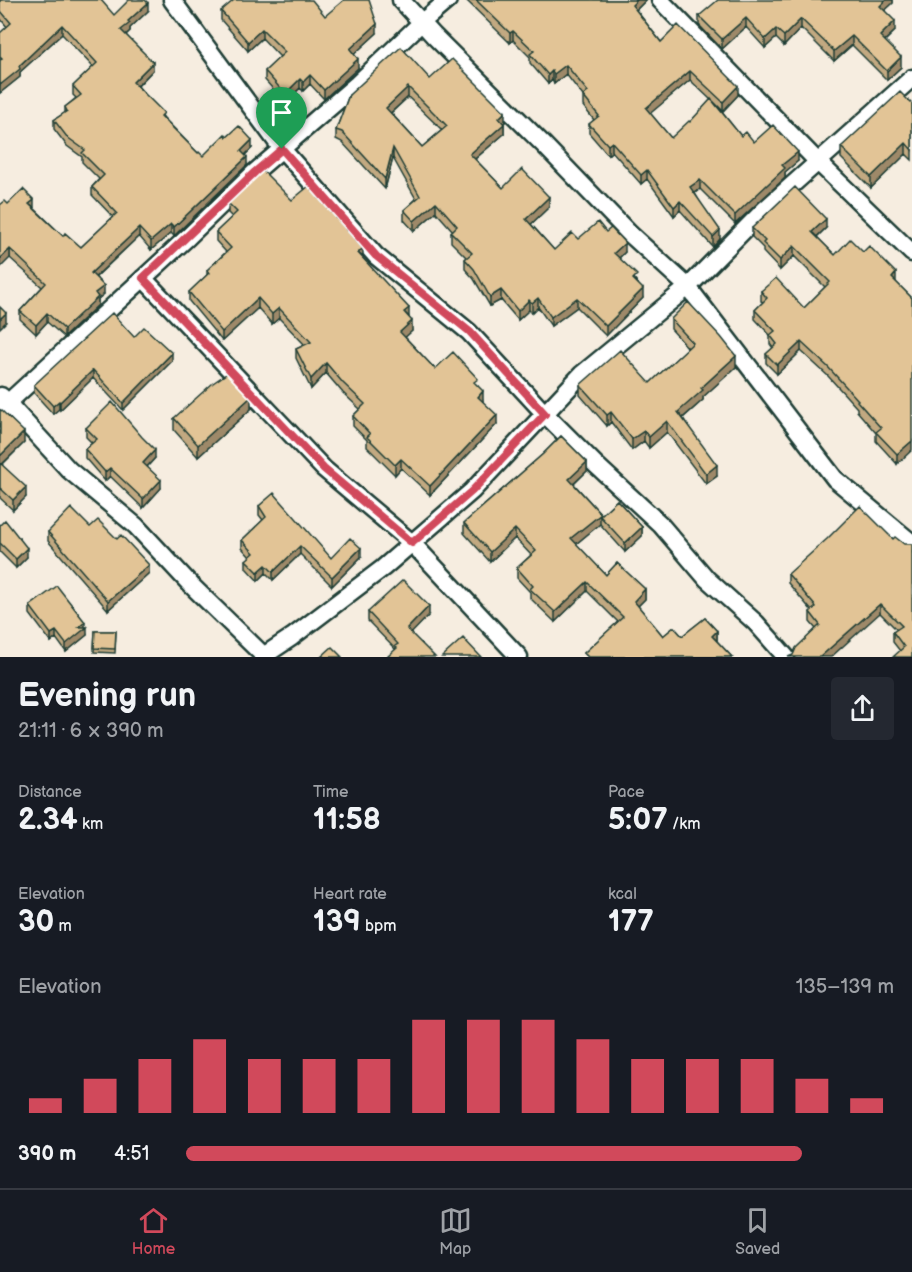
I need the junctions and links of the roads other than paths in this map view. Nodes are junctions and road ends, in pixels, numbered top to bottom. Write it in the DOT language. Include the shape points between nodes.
graph roads {
  1 [pos="172,0"];
  2 [pos="401,0"];
  3 [pos="448,0"];
  4 [pos="660,0"];
  5 [pos="422,22"];
  6 [pos="912,78"];
  7 [pos="282,149"];
  8 [pos="818,162"];
  9 [pos="912,253"];
  10 [pos="143,278"];
  11 [pos="688,287"];
  12 [pos="2,403"];
  13 [pos="545,414"];
  14 [pos="412,543"];
  15 [pos="912,543"];
  16 [pos="263,656"];
  17 [pos="519,657"];
  18 [pos="786,657"];
  1 -- 7 [label="street"];
  2 -- 5 [label="street"];
  3 -- 5 [label="street"];
  4 -- 8 [label="street"];
  5 -- 7 [label="street"];
  5 -- 11 [label="street" via="630,234"];
  6 -- 8 [label="street"];
  7 -- 10 [label="street"];
  7 -- 13 [label="street" via="376,256 470,332"];
  8 -- 9 [label="street"];
  8 -- 11 [label="street"];
  10 -- 12 [label="street"];
  10 -- 14 [label="street" via="324,469"];
  11 -- 13 [label="street" via="582,374"];
  11 -- 15 [label="street" via="835,478"];
  12 -- 16 [label="street" via="69,470 136,525"];
  13 -- 14 [label="street" via="472,491"];
  13 -- 18 [label="street" via="660,524 707,579 756,623"];
  14 -- 16 [label="street"];
  14 -- 17 [label="street"];
}
